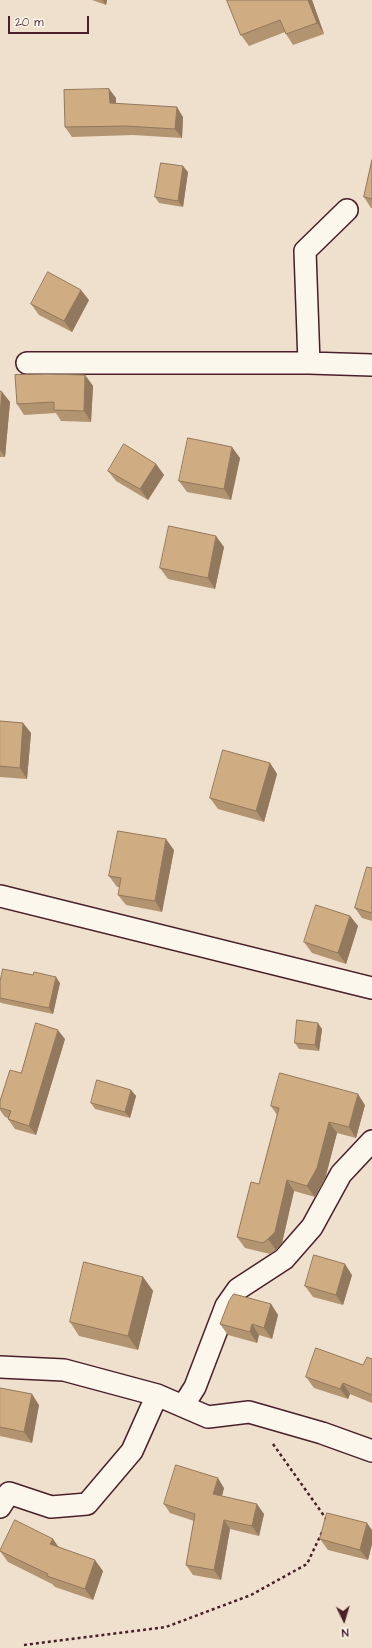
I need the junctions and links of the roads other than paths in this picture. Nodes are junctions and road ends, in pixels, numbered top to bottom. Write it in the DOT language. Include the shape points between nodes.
graph roads {
  1 [pos="347,210"];
  2 [pos="309,362"];
  3 [pos="27,363"];
  4 [pos="372,365"];
  5 [pos="0,896"];
  6 [pos="372,988"];
  7 [pos="372,1141"];
  8 [pos="0,1367"];
  9 [pos="156,1395"];
  10 [pos="183,1406"];
  11 [pos="372,1451"];
  12 [pos="0,1506"];
  1 -- 2 [label="street" via="305,251"];
  2 -- 3 [label="street"];
  2 -- 4 [label="street"];
  5 -- 6 [label="street"];
  7 -- 10 [label="street" via="341,1174 312,1227 284,1259 238,1290 226,1306 195,1387"];
  8 -- 9 [label="street" via="64,1370"];
  9 -- 10 [label="street"];
  9 -- 12 [label="street" via="132,1451 87,1504 51,1507 9,1493"];
  10 -- 11 [label="street" via="208,1417 249,1412 322,1433"];
}
